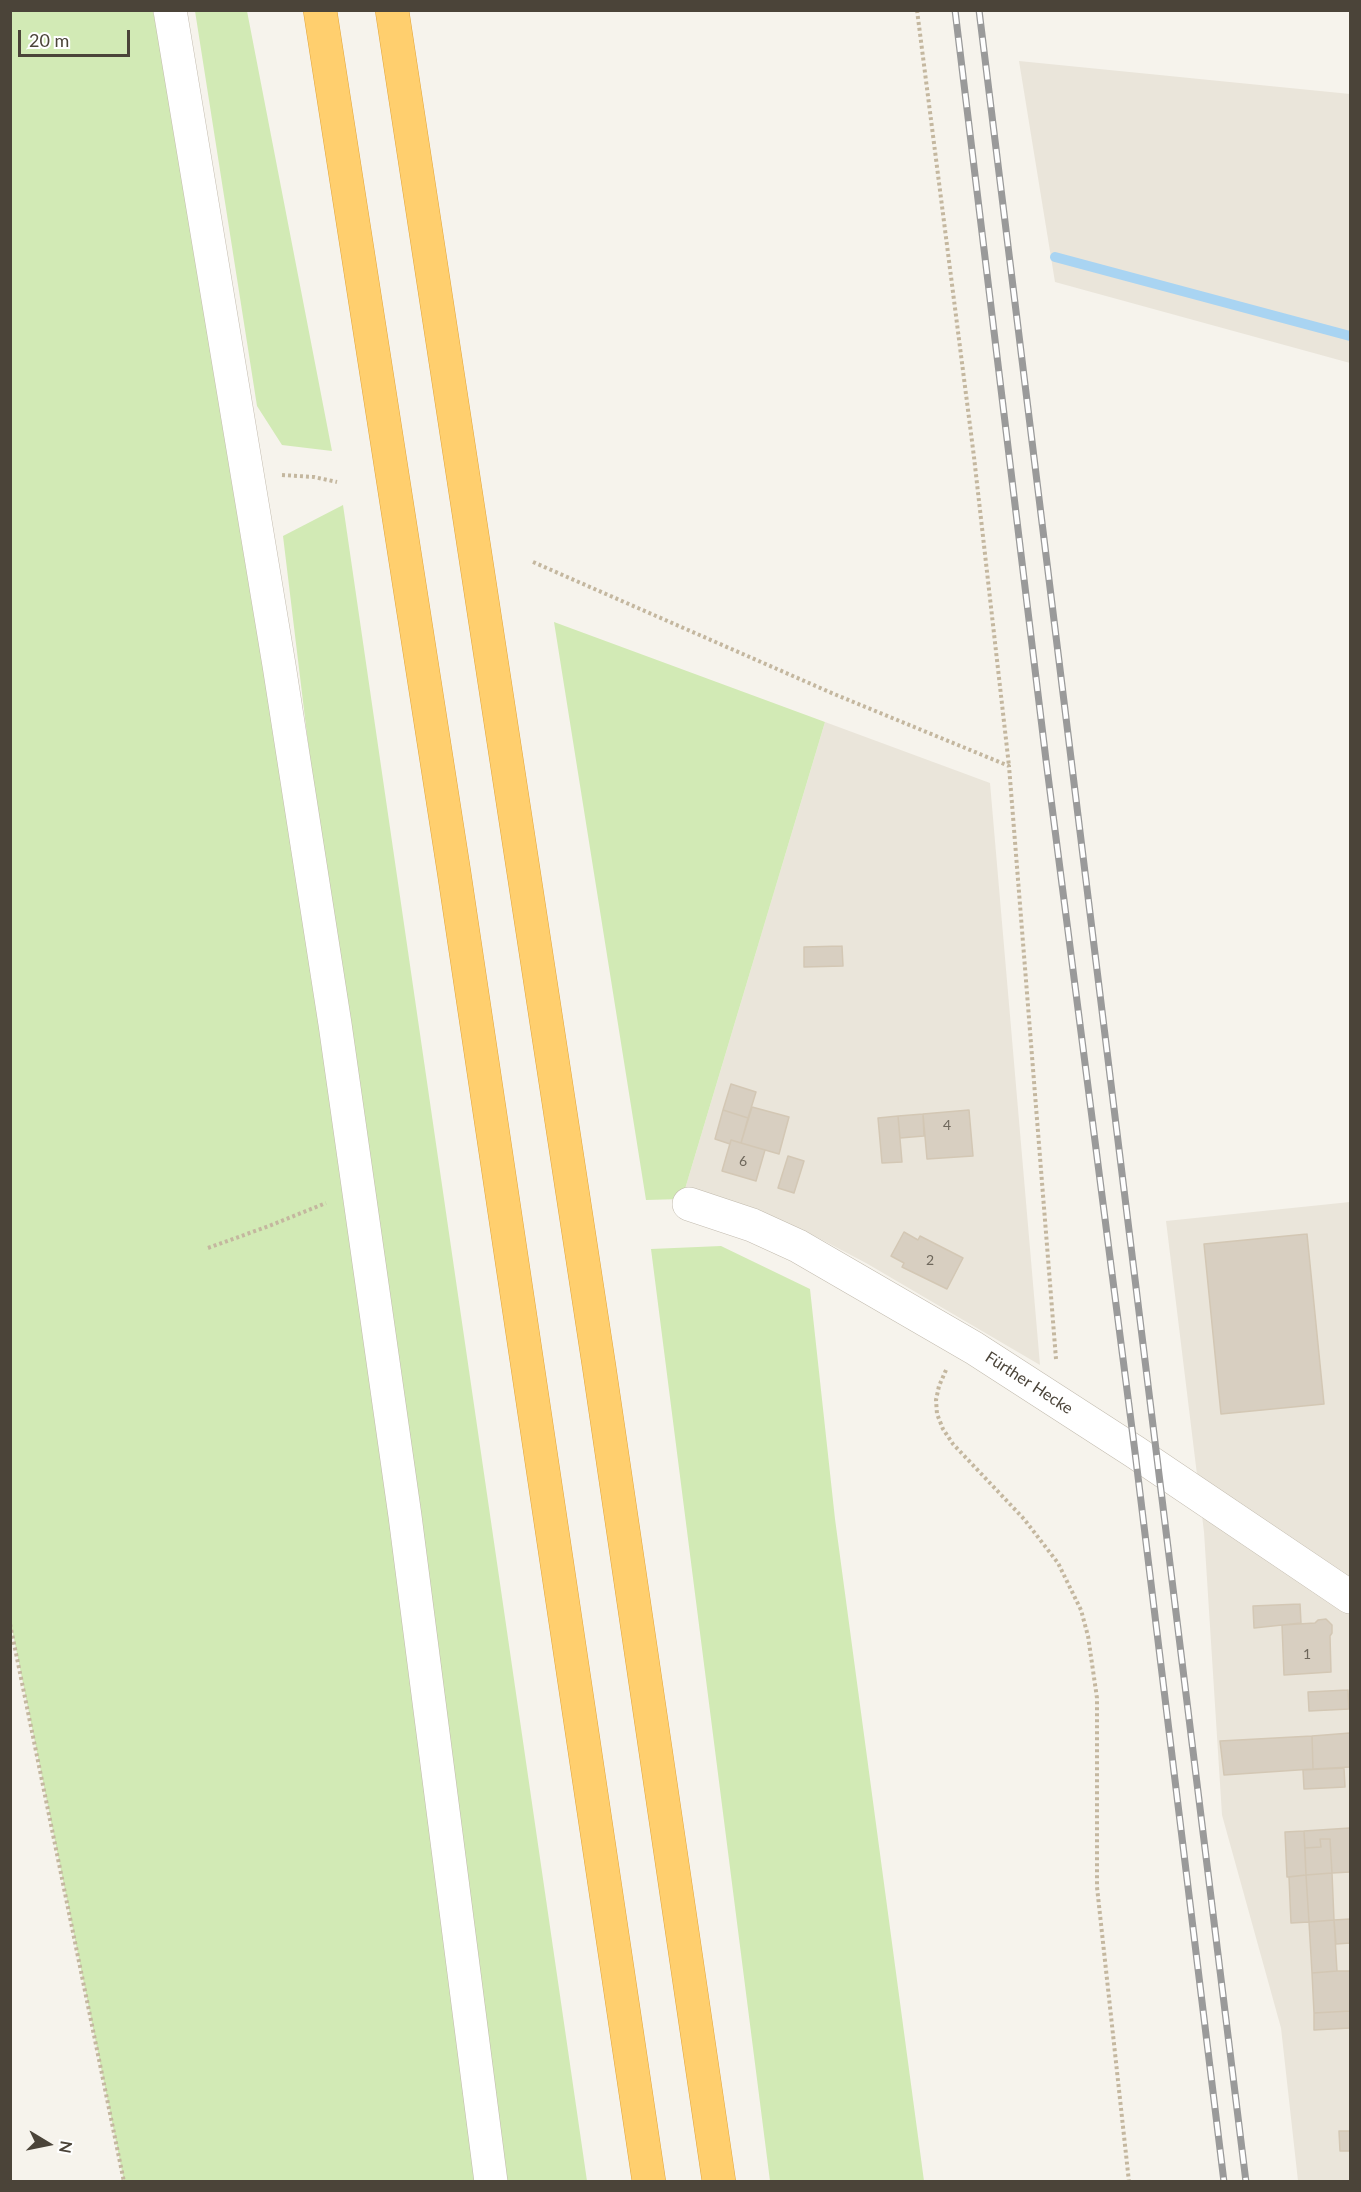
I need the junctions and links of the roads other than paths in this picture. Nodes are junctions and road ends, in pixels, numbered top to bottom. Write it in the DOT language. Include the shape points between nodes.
graph roads {
  1 [pos="170,10"];
  2 [pos="320,10"];
  3 [pos="392,10"];
  4 [pos="689,1204"];
  5 [pos="1350,1597"];
  6 [pos="491,2181"];
  7 [pos="649,2181"];
  8 [pos="719,2181"];
  1 -- 6 [label="street" via="331,1002 405,1516"];
  2 -- 7 [label="highway" via="458,896"];
  3 -- 8 [label="highway"];
  4 -- 5 [label="street, Fürther Hecke" via="752,1225 798,1246 974,1348"];
}
